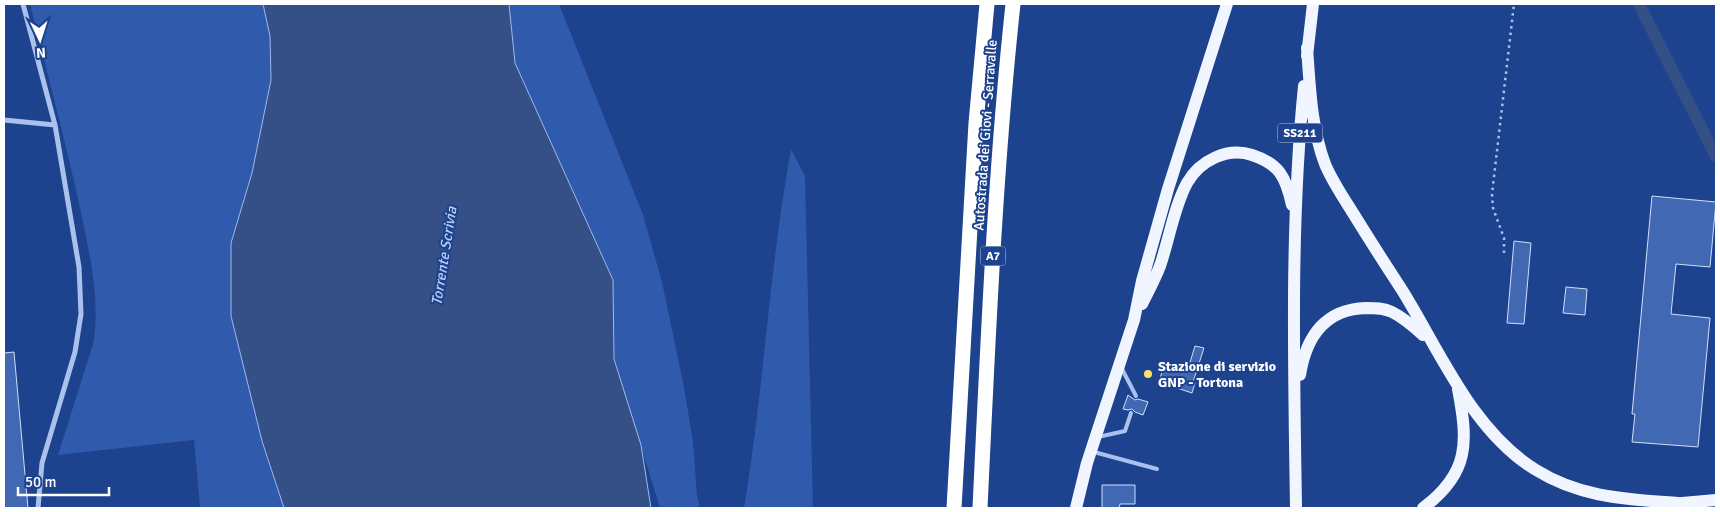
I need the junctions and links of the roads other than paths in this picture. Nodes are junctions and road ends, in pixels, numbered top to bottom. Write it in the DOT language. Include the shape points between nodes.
graph roads {
  1 [pos="23,4"];
  2 [pos="987,4"];
  3 [pos="1012,4"];
  4 [pos="1227,4"];
  5 [pos="1313,4"];
  6 [pos="1308,48"];
  7 [pos="4,120"];
  8 [pos="56,125"];
  9 [pos="1295,217"];
  10 [pos="1134,320"];
  11 [pos="1432,342"];
  12 [pos="1119,364"];
  13 [pos="1457,384"];
  14 [pos="1136,396"];
  15 [pos="1131,413"];
  16 [pos="1294,414"];
  17 [pos="1096,437"];
  18 [pos="1091,451"];
  19 [pos="1157,469"];
  20 [pos="1716,500"];
  21 [pos="1678,503"];
  22 [pos="1078,504"];
  23 [pos="1716,505"];
  24 [pos="954,506"];
  25 [pos="1296,507"];
  26 [pos="38,508"];
  27 [pos="980,508"];
  28 [pos="1072,508"];
  29 [pos="1423,508"];
  30 [pos="1628,508"];
  31 [pos="1705,508"];
  1 -- 8 [label="street"];
  2 -- 24 [label="highway, Autostrada dei Giovi - Serravalle / A7" via="974,142"];
  3 -- 27 [label="highway, Autostrada dei Giovi - Serravalle / A7" via="996,198"];
  4 -- 10 [label="main road" via="1168,189"];
  5 -- 6 [label="main road, SS211"];
  6 -- 9 [label="main road, SS211"];
  6 -- 11 [label="main road" via="1311,106 1325,164"];
  7 -- 8 [label="street"];
  8 -- 26 [label="street" via="79,267 81,314 74,352 42,462"];
  9 -- 10 [label="main road" via="1284,180 1266,160 1245,153 1211,159 1188,182 1160,266"];
  9 -- 16 [label="main road, SS211"];
  10 -- 12 [label="main road"];
  11 -- 13 [label="main road"];
  11 -- 16 [label="main road" via="1390,311 1356,308 1339,313 1325,321 1306,348"];
  12 -- 14 [label="lane"];
  12 -- 17 [label="main road"];
  13 -- 21 [label="main road" via="1492,432 1512,453 1562,484 1595,495"];
  13 -- 29 [label="main road" via="1465,436 1457,472 1438,497"];
  15 -- 17 [label="lane" via="1125,432"];
  16 -- 25 [label="main road, SS211"];
  17 -- 18 [label="main road"];
  18 -- 19 [label="lane"];
  18 -- 22 [label="main road"];
  20 -- 21 [label="main road"];
  21 -- 30 [label="main road"];
  22 -- 28 [label="main road"];
  23 -- 31 [label="main road"];
}
